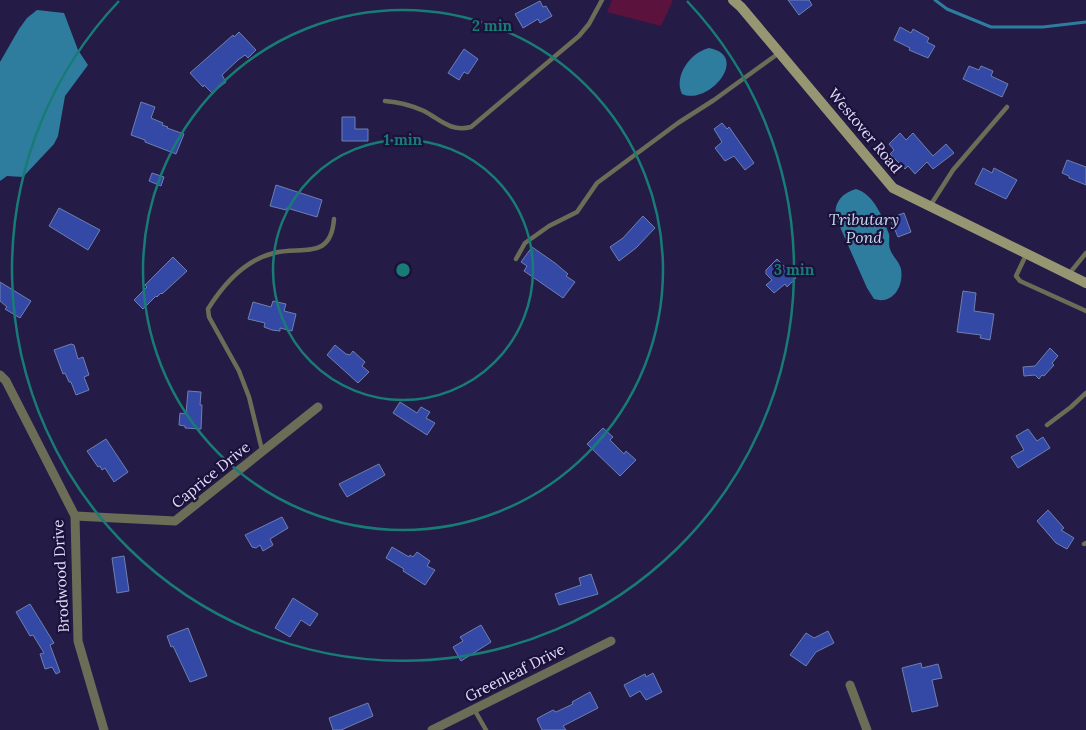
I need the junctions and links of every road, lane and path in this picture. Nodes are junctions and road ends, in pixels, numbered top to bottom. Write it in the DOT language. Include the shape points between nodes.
graph roads {
  1 [pos="602,0"];
  2 [pos="733,0"];
  3 [pos="779,53"];
  4 [pos="385,101"];
  5 [pos="1007,107"];
  6 [pos="930,206"];
  7 [pos="334,219"];
  8 [pos="1027,253"];
  9 [pos="1086,253"];
  10 [pos="516,258"];
  11 [pos="1068,274"];
  12 [pos="1086,283"];
  13 [pos="1086,310"];
  14 [pos="0,375"];
  15 [pos="1086,393"];
  16 [pos="318,407"];
  17 [pos="1047,425"];
  18 [pos="262,452"];
  19 [pos="75,516"];
  20 [pos="611,641"];
  21 [pos="850,685"];
  22 [pos="474,709"];
  23 [pos="104,730"];
  24 [pos="432,730"];
  25 [pos="486,730"];
  26 [pos="866,730"];
  1 -- 4 [label="lane" via="579,36 471,127 461,130 401,102"];
  2 -- 3 [label="street, Westover Road"];
  3 -- 6 [label="street, Westover Road" via="893,188"];
  3 -- 10 [label="lane" via="598,183 577,212 525,243"];
  5 -- 6 [label="lane" via="953,170"];
  6 -- 8 [label="street, Westover Road"];
  7 -- 18 [label="lane" via="333,232 320,247 311,251 273,253 249,265 231,278 208,309 249,397"];
  8 -- 11 [label="street, Westover Road"];
  8 -- 13 [label="lane" via="1016,276 1020,280"];
  9 -- 11 [label="lane"];
  11 -- 12 [label="street, Westover Road"];
  14 -- 19 [label="street, Brodwood Drive"];
  15 -- 17 [label="lane"];
  16 -- 18 [label="street, Caprice Drive"];
  18 -- 19 [label="street, Caprice Drive" via="175,522"];
  19 -- 23 [label="street, Brodwood Drive" via="78,641"];
  20 -- 22 [label="street, Greenleaf Drive"];
  21 -- 26 [label="street"];
  22 -- 24 [label="street, Greenleaf Drive"];
  22 -- 25 [label="lane"];
}
